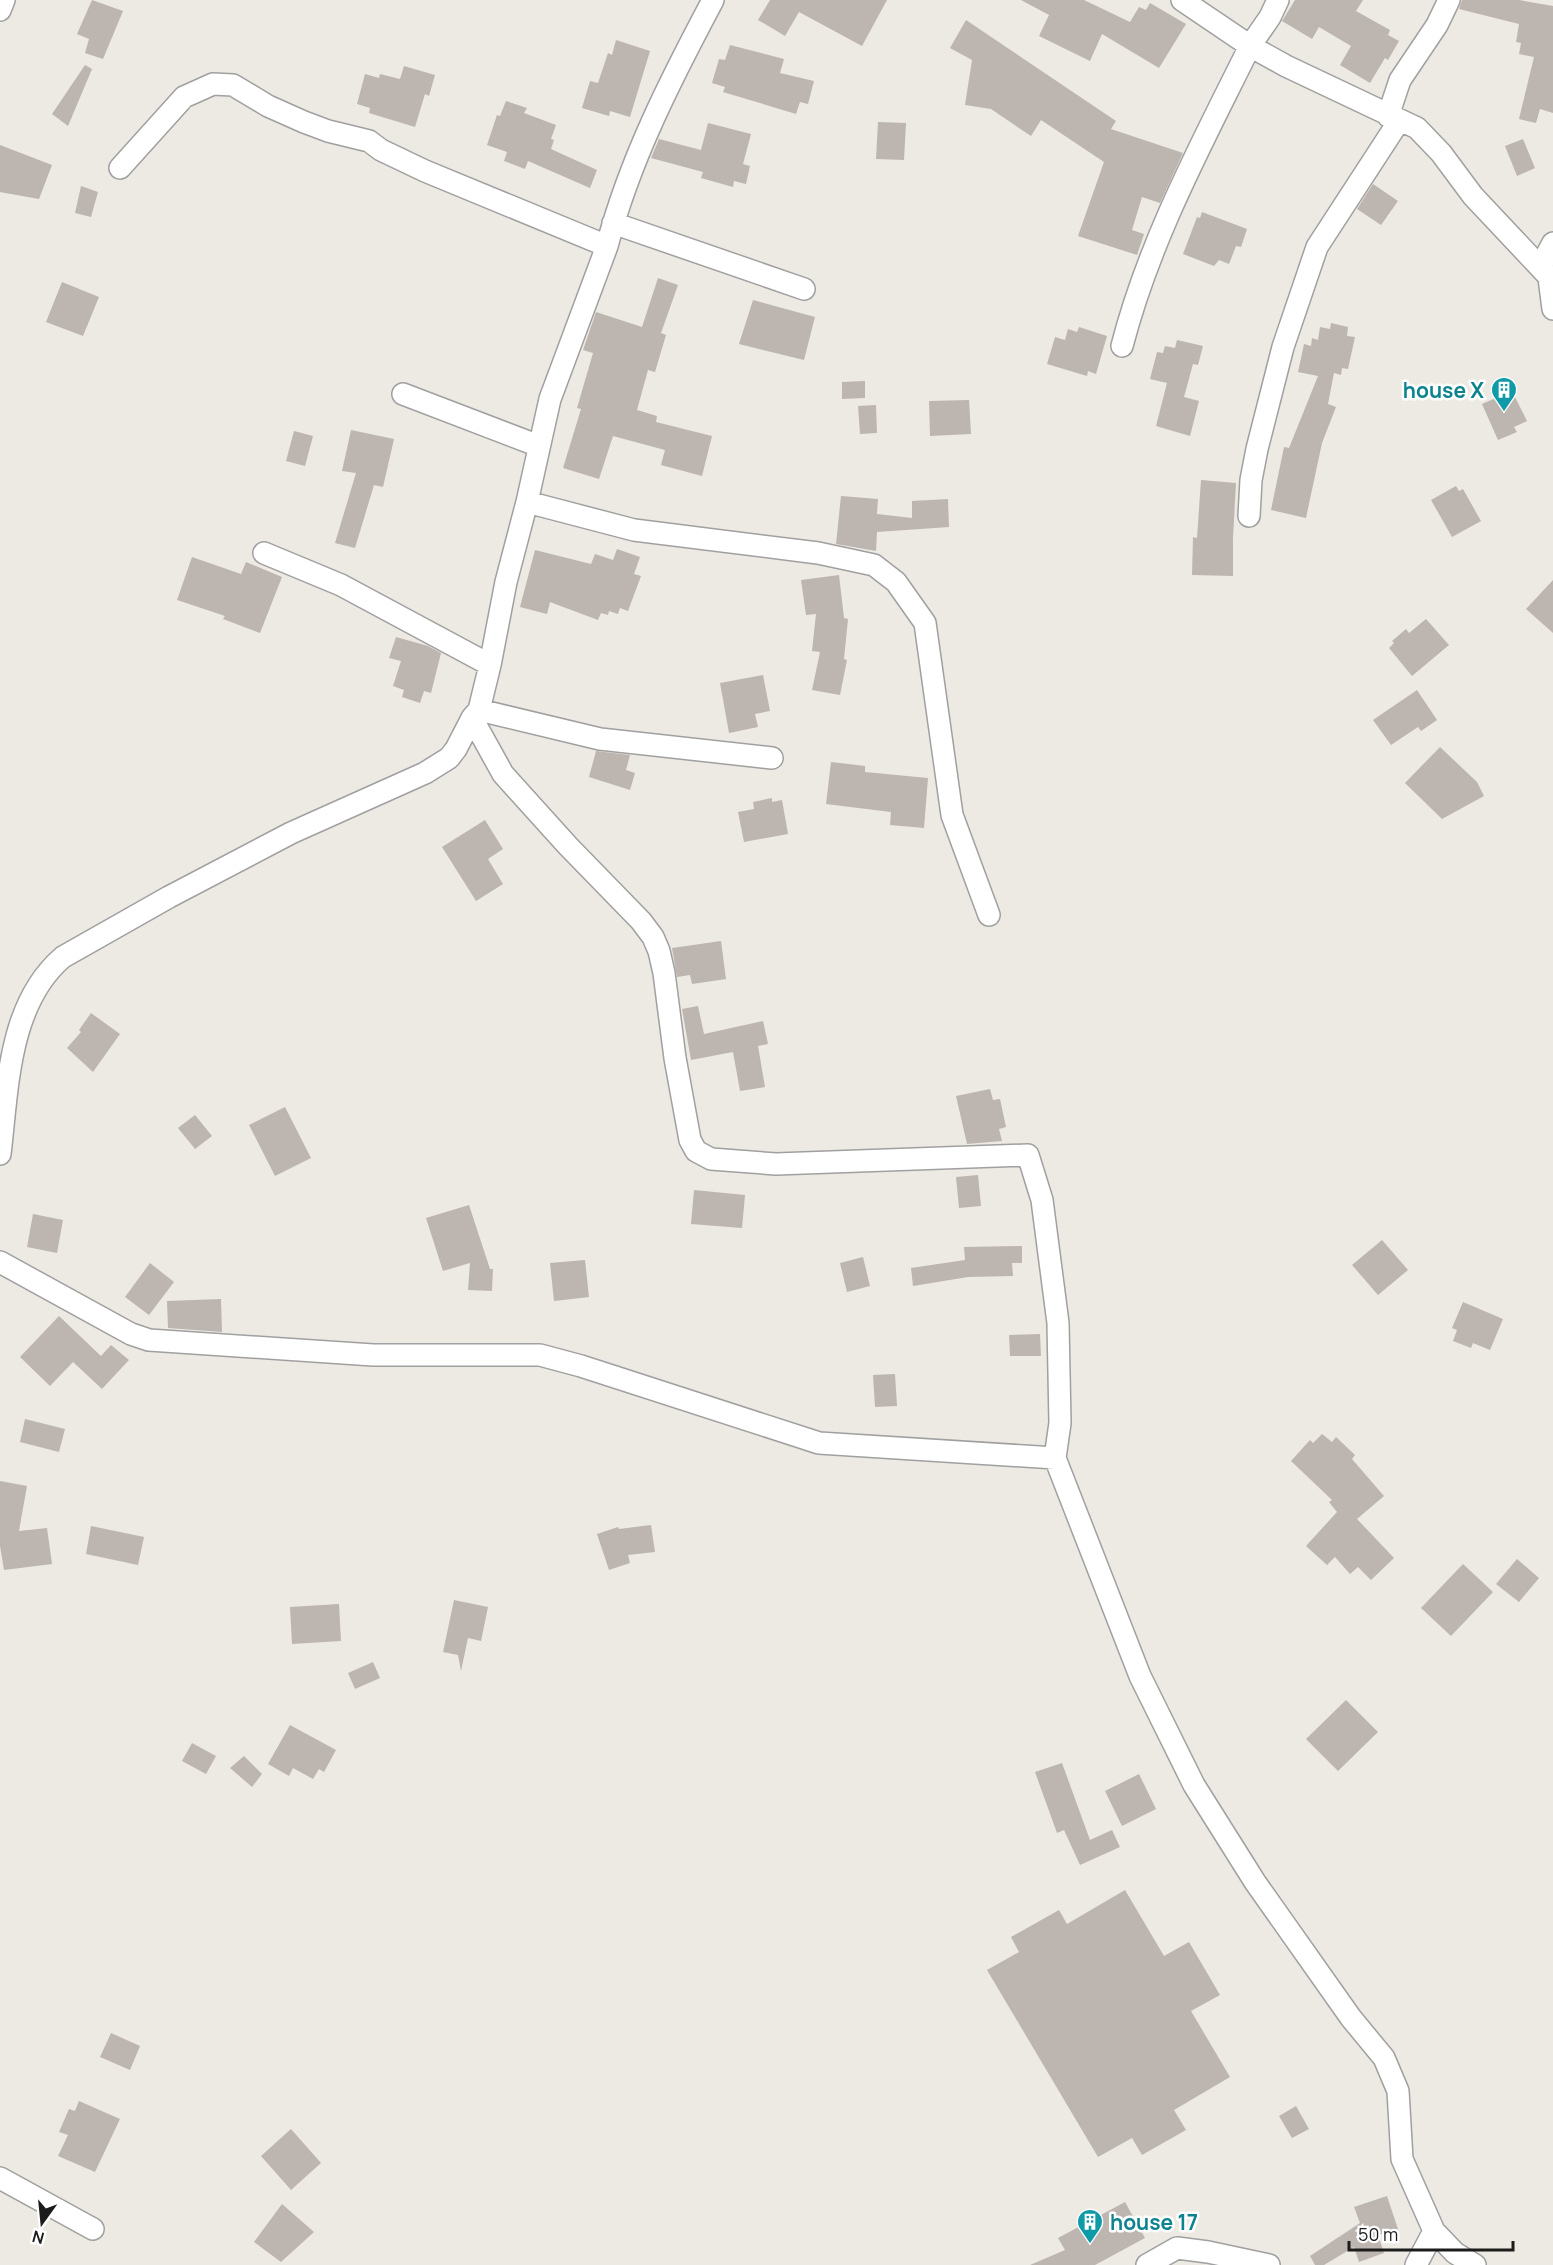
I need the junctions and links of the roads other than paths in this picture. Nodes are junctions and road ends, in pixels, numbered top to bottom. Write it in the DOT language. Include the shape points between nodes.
graph roads {
  1 [pos="4,0"];
  2 [pos="713,0"];
  3 [pos="1182,0"];
  4 [pos="1278,0"];
  5 [pos="1449,0"];
  6 [pos="0,10"];
  7 [pos="1250,46"];
  8 [pos="1394,119"];
  9 [pos="120,168"];
  10 [pos="613,223"];
  11 [pos="1553,243"];
  12 [pos="607,246"];
  13 [pos="1547,275"];
  14 [pos="804,289"];
  15 [pos="1553,309"];
  16 [pos="1122,346"];
  17 [pos="403,394"];
  18 [pos="539,446"];
  19 [pos="527,502"];
  20 [pos="1249,516"];
  21 [pos="264,554"];
  22 [pos="490,664"];
  23 [pos="475,714"];
  24 [pos="772,758"];
  25 [pos="989,915"];
  26 [pos="0,1154"];
  27 [pos="0,1262"];
  28 [pos="1054,1458"];
  29 [pos="0,2178"];
  30 [pos="93,2229"];
  31 [pos="1434,2230"];
  32 [pos="1147,2265"];
  33 [pos="1269,2265"];
  34 [pos="1416,2265"];
  35 [pos="1476,2265"];
  1 -- 6 [label="street"];
  2 -- 10 [label="street" via="657,108"];
  3 -- 7 [label="street"];
  4 -- 7 [label="street"];
  5 -- 8 [label="street" via="1400,80"];
  7 -- 8 [label="street"];
  7 -- 16 [label="street" via="1159,237"];
  8 -- 13 [label="street" via="1417,128 1442,153 1473,196"];
  8 -- 20 [label="street" via="1317,247 1283,347 1251,480"];
  9 -- 12 [label="street" via="184,97 213,84 233,85 304,122 369,141 425,171"];
  10 -- 12 [label="street"];
  10 -- 14 [label="street"];
  11 -- 13 [label="street"];
  12 -- 18 [label="street" via="550,399"];
  13 -- 15 [label="street"];
  17 -- 18 [label="street"];
  18 -- 19 [label="street"];
  19 -- 22 [label="street"];
  19 -- 25 [label="street" via="634,530 818,553 874,565 896,582 925,623 952,815"];
  21 -- 22 [label="street" via="341,585"];
  22 -- 23 [label="street"];
  23 -- 24 [label="street" via="600,739"];
  23 -- 26 [label="street" via="449,758 425,773 291,833 170,897 52,967 32,999 11,1055"];
  23 -- 28 [label="street" via="503,774 653,937 659,951 690,1140 696,1151 711,1159 776,1164 1028,1155 1042,1200 1058,1323 1060,1423"];
  27 -- 28 [label="street" via="131,1334 149,1340 373,1355 540,1355 819,1443"];
  28 -- 31 [label="street" via="1140,1676 1194,1785 1255,1882 1384,2058 1398,2091 1402,2159"];
  29 -- 30 [label="street"];
  31 -- 34 [label="street"];
  31 -- 35 [label="street" via="1455,2253"];
  32 -- 33 [label="street" via="1177,2248"];
}
